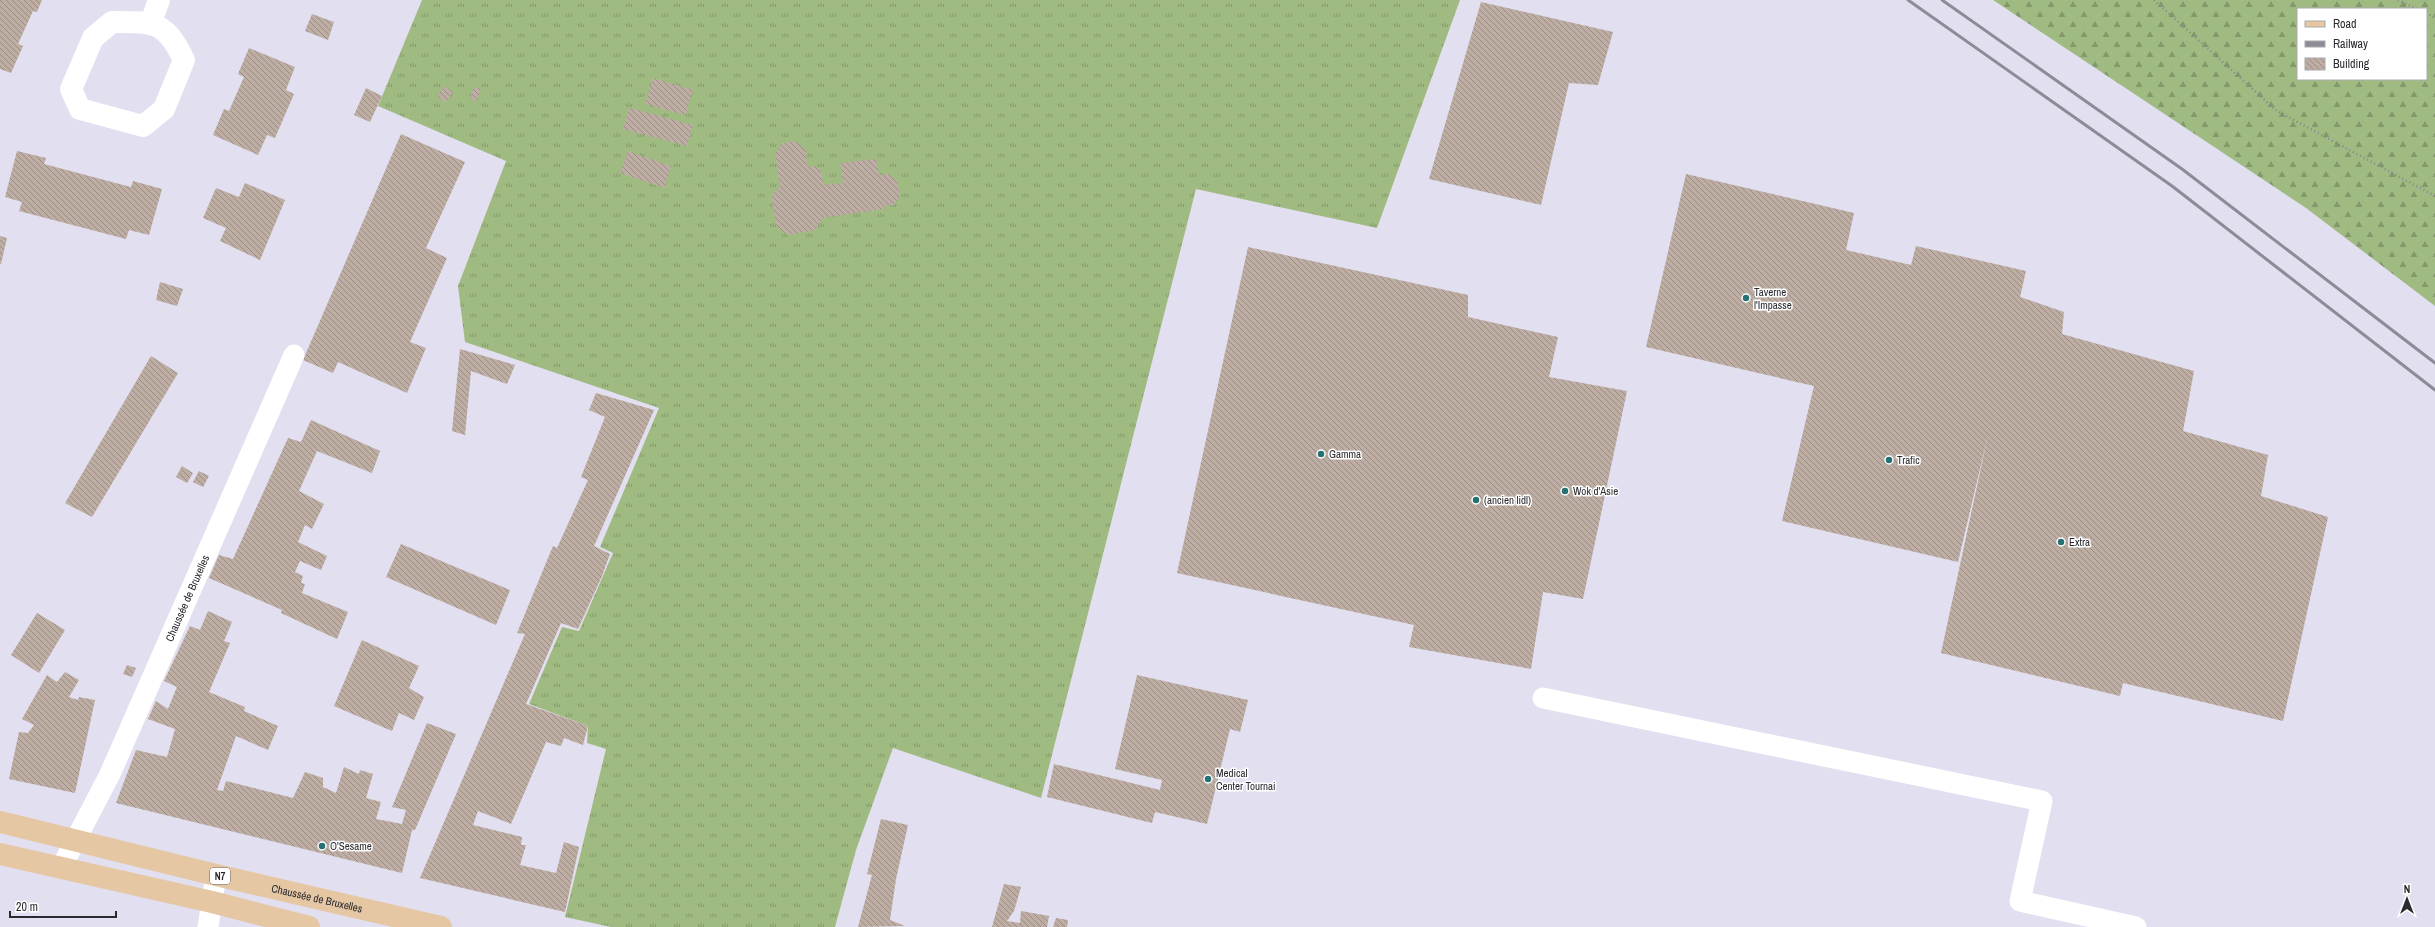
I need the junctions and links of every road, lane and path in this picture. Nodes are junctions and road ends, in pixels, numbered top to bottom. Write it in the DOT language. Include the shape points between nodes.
graph roads {
  1 [pos="159,0"];
  2 [pos="2154,0"];
  3 [pos="2398,0"];
  4 [pos="2415,8"];
  5 [pos="151,22"];
  6 [pos="2435,196"];
  7 [pos="294,355"];
  8 [pos="1543,698"];
  9 [pos="0,822"];
  10 [pos="75,840"];
  11 [pos="0,854"];
  12 [pos="61,868"];
  13 [pos="216,875"];
  14 [pos="212,902"];
  15 [pos="394,921"];
  16 [pos="208,927"];
  17 [pos="309,927"];
  18 [pos="441,927"];
  19 [pos="2136,927"];
  1 -- 5 [label="street"];
  2 -- 6 [label="path" via="2278,111"];
  3 -- 4 [label="path"];
  5 -- 5 [label="street" via="112,22 93,38 71,89 80,109 144,126 164,109 184,60 174,39"];
  7 -- 10 [label="lane, Chaussée de Bruxelles" via="110,774"];
  8 -- 19 [label="lane" via="2042,801 2020,901"];
  9 -- 10 [label="main road, Chaussée de Bruxelles / N7"];
  10 -- 12 [label="lane, Chaussée de Bruxelles"];
  10 -- 13 [label="main road, Chaussée de Bruxelles / N7"];
  11 -- 12 [label="main road"];
  12 -- 14 [label="main road"];
  13 -- 14 [label="lane"];
  13 -- 15 [label="main road, Chaussée de Bruxelles / N7"];
  14 -- 16 [label="lane"];
  14 -- 17 [label="main road"];
  15 -- 18 [label="main road, Chaussée de Bruxelles / N7"];
}
